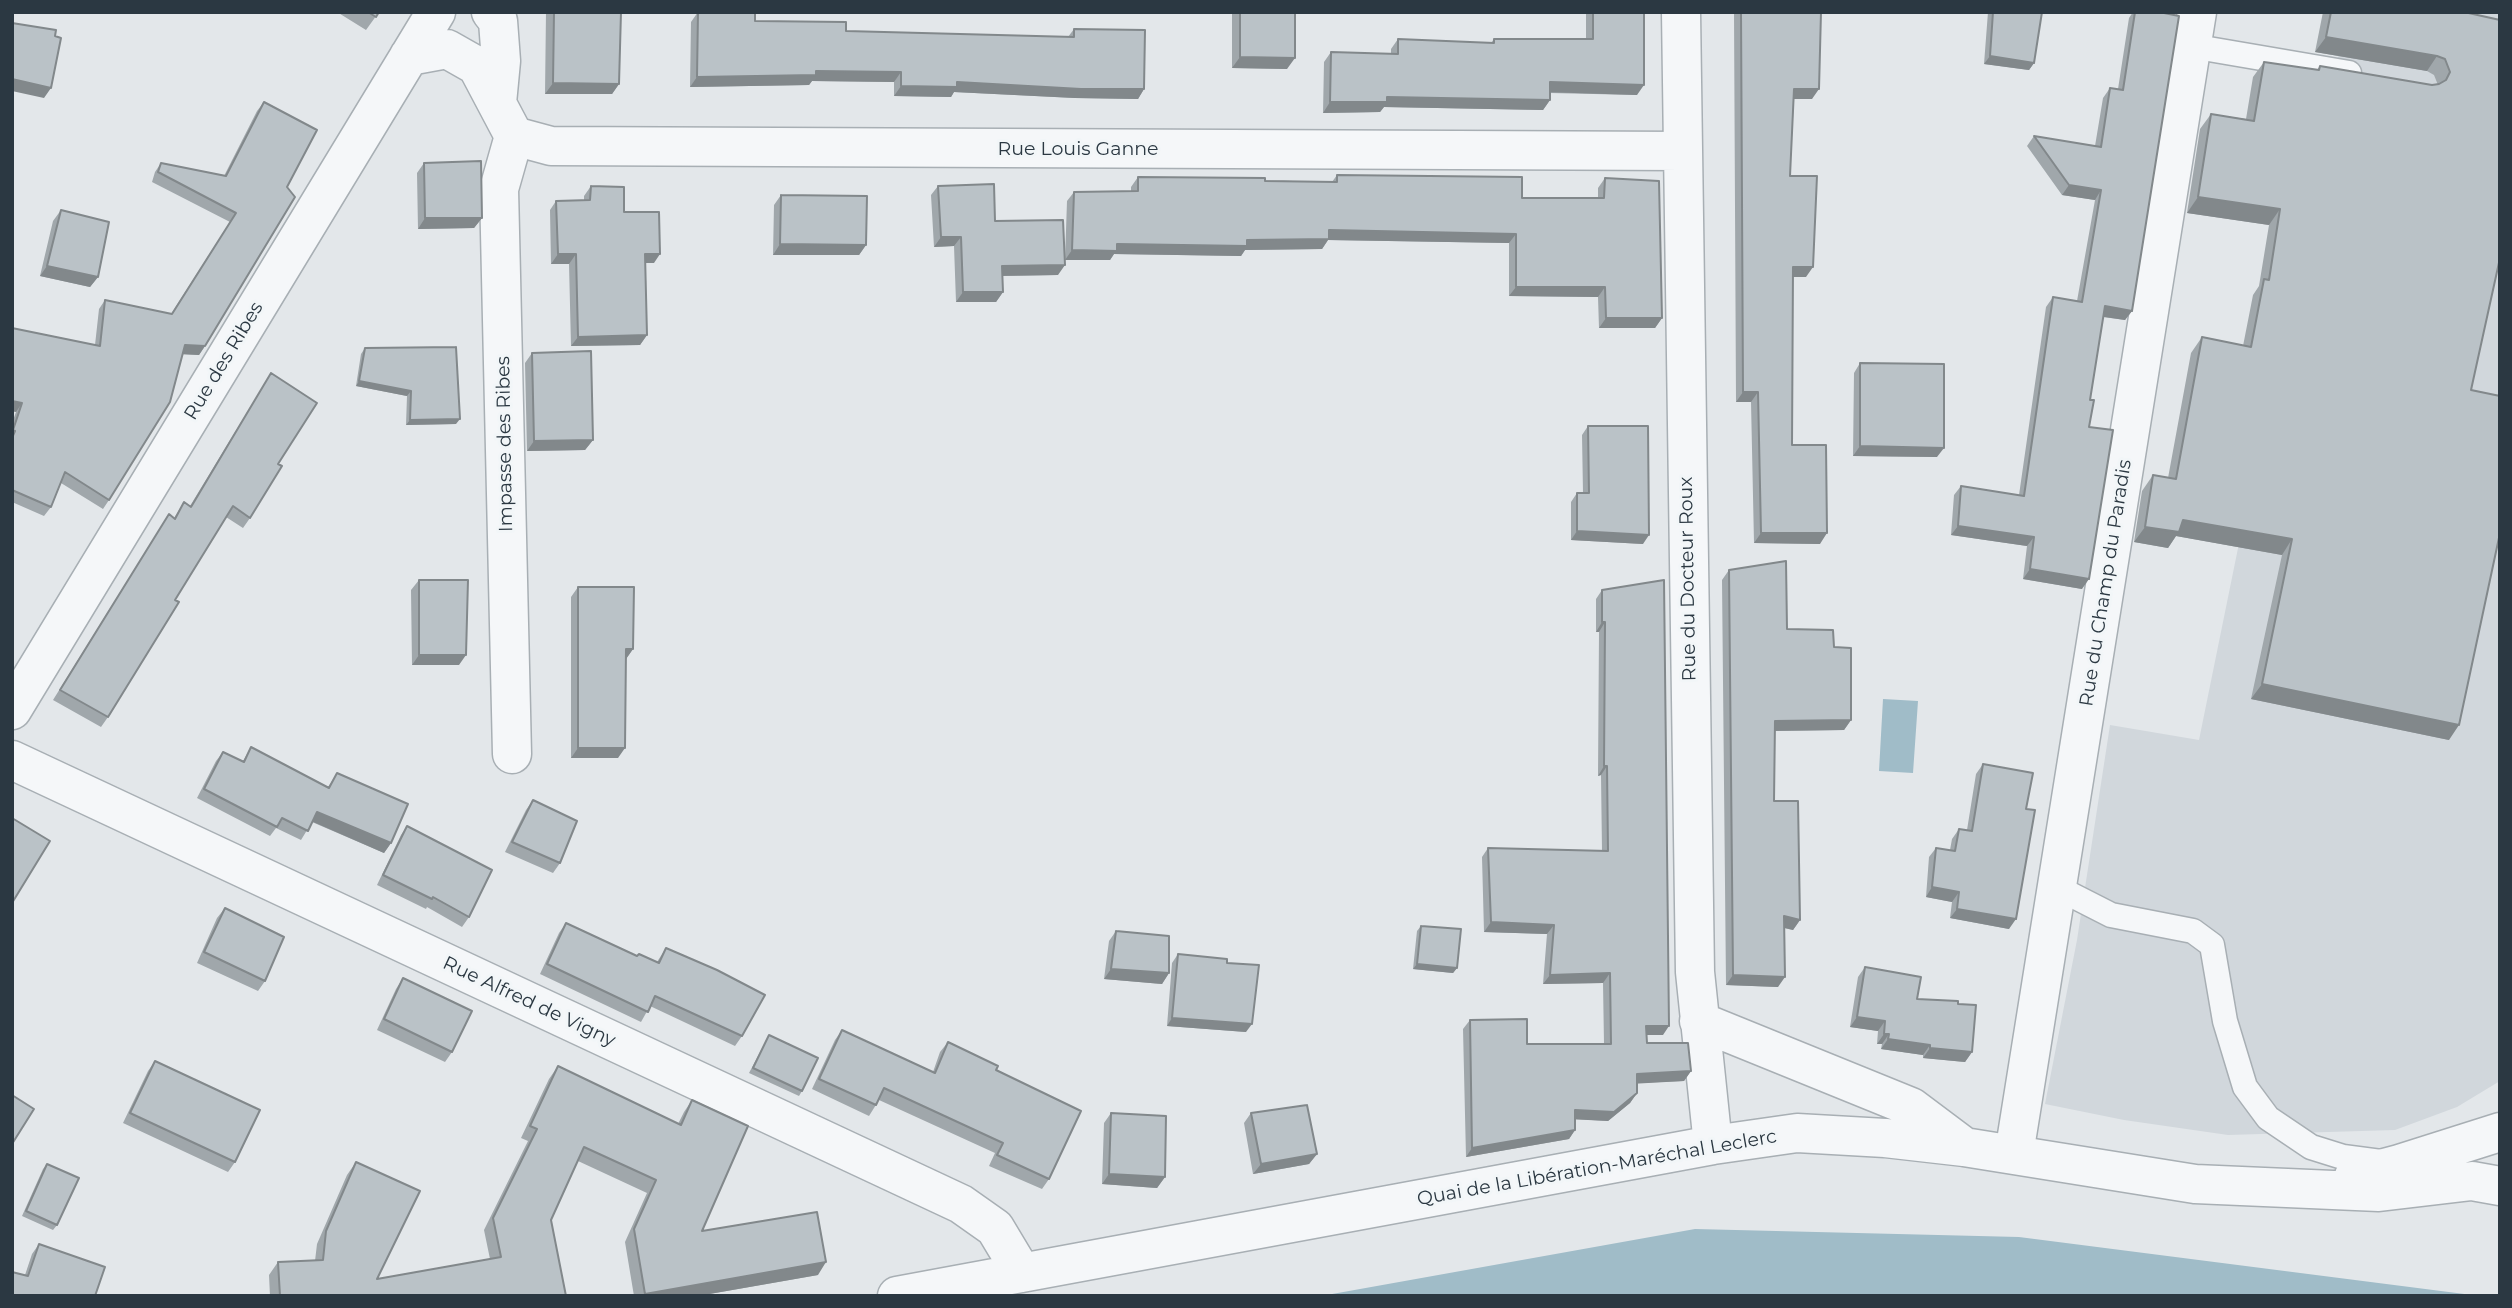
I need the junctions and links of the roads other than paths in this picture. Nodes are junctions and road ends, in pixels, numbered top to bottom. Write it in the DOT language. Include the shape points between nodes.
graph roads {
  1 [pos="436,12"];
  2 [pos="491,12"];
  3 [pos="1681,12"];
  4 [pos="2194,29"];
  5 [pos="409,56"];
  6 [pos="2369,76"];
  7 [pos="497,103"];
  8 [pos="514,136"];
  9 [pos="1682,151"];
  10 [pos="12,710"];
  11 [pos="512,754"];
  12 [pos="12,760"];
  13 [pos="2058,888"];
  14 [pos="1699,1021"];
  15 [pos="2500,1132"];
  16 [pos="1713,1145"];
  17 [pos="1964,1147"];
  18 [pos="2014,1154"];
  19 [pos="2399,1164"];
  20 [pos="2500,1186"];
  21 [pos="2302,1189"];
  22 [pos="1022,1273"];
  23 [pos="897,1296"];
  1 -- 5 [label="street, Rue des Ribes"];
  2 -- 7 [label="street" via="498,21 501,61"];
  3 -- 9 [label="street, Rue du Docteur Roux"];
  4 -- 6 [label="lane"];
  4 -- 13 [label="street, Rue du Champ du Paradis"];
  5 -- 7 [label="street" via="447,49 477,66"];
  5 -- 10 [label="street, Rue des Ribes"];
  7 -- 8 [label="street"];
  8 -- 9 [label="street, Rue Louis Ganne" via="551,146"];
  8 -- 11 [label="street, Impasse des Ribes" via="499,189"];
  9 -- 14 [label="street, Rue du Docteur Roux"];
  12 -- 22 [label="street, Rue Alfred de Vigny" via="961,1204 995,1228"];
  13 -- 18 [label="street, Rue du Champ du Paradis"];
  13 -- 19 [label="lane" via="2111,915 2193,931 2212,945 2225,1021 2245,1087 2268,1118 2311,1147 2343,1157"];
  14 -- 16 [label="street, Rue du Docteur Roux"];
  14 -- 17 [label="street" via="1911,1108"];
  15 -- 19 [label="street"];
  16 -- 17 [label="street, Quai de la Libération-Maréchal Leclerc" via="1797,1133"];
  16 -- 22 [label="street, Quai de la Libération-Maréchal Leclerc"];
  17 -- 18 [label="street, Quai de la Libération-Maréchal Leclerc"];
  18 -- 21 [label="street, Quai de la Libération-Maréchal Leclerc" via="2195,1184"];
  19 -- 21 [label="street"];
  20 -- 21 [label="street, Quai de la Libération-Maréchal Leclerc" via="2472,1181 2379,1192"];
  22 -- 23 [label="street, Quai de la Libération-Maréchal Leclerc"];
}
